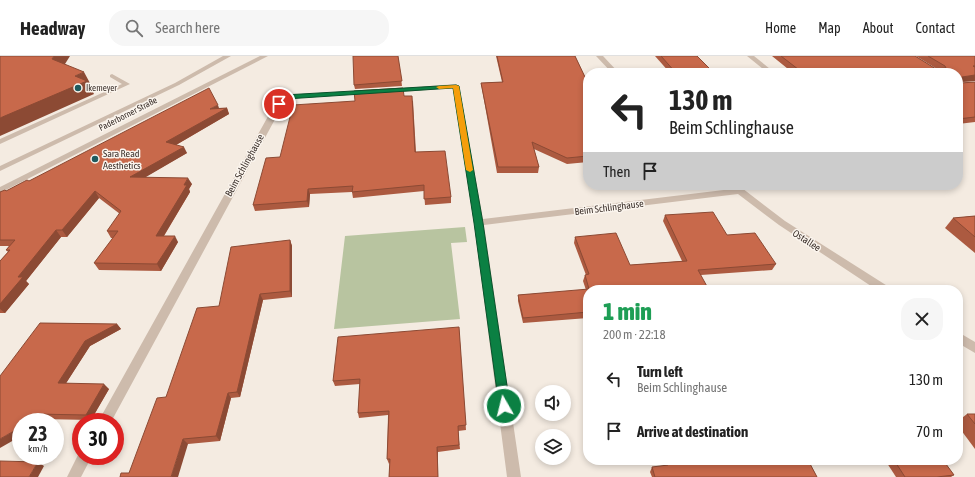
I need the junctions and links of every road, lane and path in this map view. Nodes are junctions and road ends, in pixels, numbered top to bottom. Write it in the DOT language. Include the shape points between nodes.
graph roads {
  1 [pos="228,56"];
  2 [pos="265,56"];
  3 [pos="599,56"];
  4 [pos="750,56"];
  5 [pos="611,68"];
  6 [pos="766,68"];
  7 [pos="112,76"];
  8 [pos="0,142"];
  9 [pos="0,169"];
  10 [pos="0,190"];
  11 [pos="721,190"];
  12 [pos="739,190"];
  13 [pos="478,223"];
  14 [pos="877,285"];
  15 [pos="963,340"];
  16 [pos="975,348"];
  17 [pos="109,413"];
  18 [pos="80,465"];
  19 [pos="74,477"];
  20 [pos="514,477"];
  1 -- 9 [label="street, Paderborner Straße" via="177,84"];
  2 -- 10 [label="street, Paderborner Straße"];
  3 -- 5 [label="street"];
  4 -- 6 [label="street"];
  7 -- 8 [label="street" via="128,84"];
  11 -- 13 [label="street, Beim Schlinghause"];
  12 -- 14 [label="street, Ostallee" via="782,223"];
  13 -- 17 [label="street, Beim Schlinghause" via="456,86 284,97 199,246"];
  13 -- 20 [label="street, Beim Schlinghause"];
  15 -- 16 [label="street"];
  18 -- 19 [label="street"];
}
